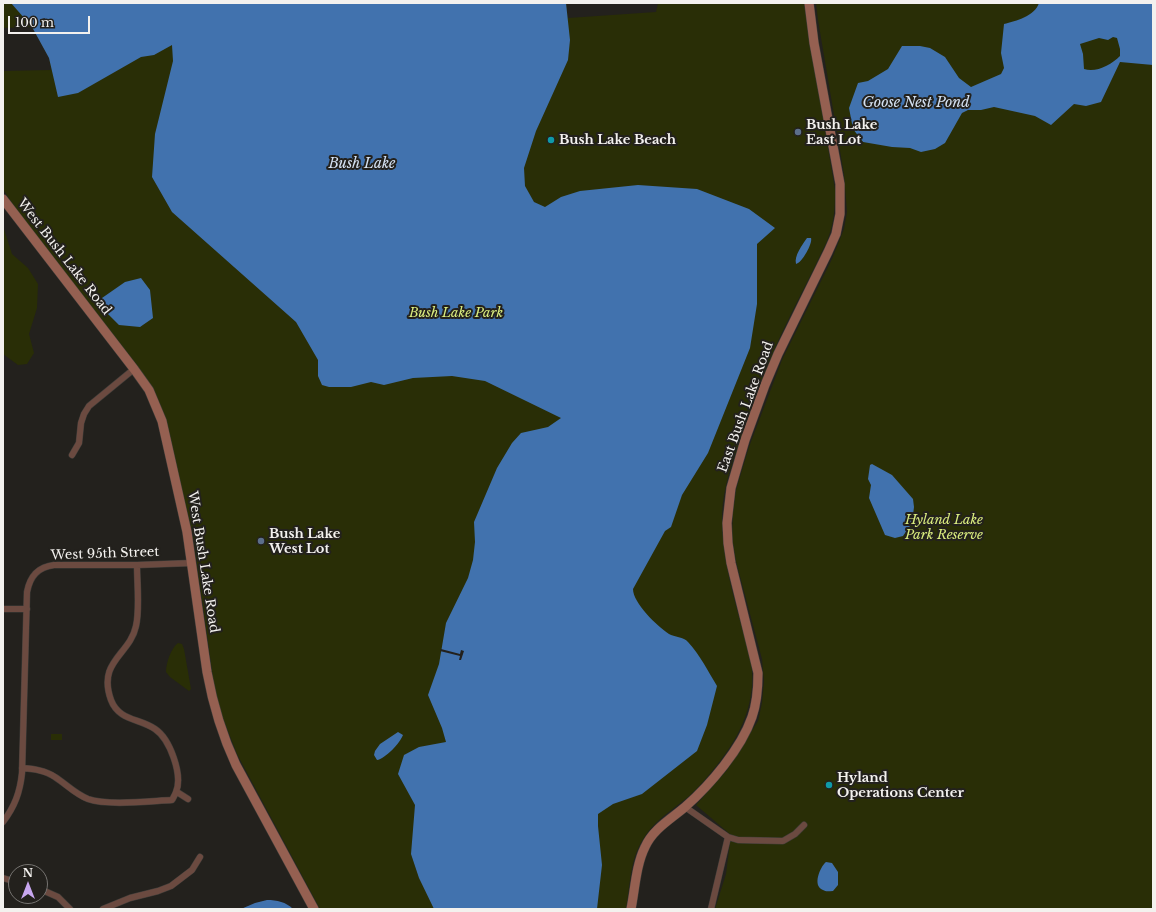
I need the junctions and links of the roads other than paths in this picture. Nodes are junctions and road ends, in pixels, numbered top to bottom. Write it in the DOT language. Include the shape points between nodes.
graph roads {
  1 [pos="809,3"];
  2 [pos="3,199"];
  3 [pos="134,369"];
  4 [pos="72,455"];
  5 [pos="192,563"];
  6 [pos="137,565"];
  7 [pos="3,609"];
  8 [pos="26,609"];
  9 [pos="22,768"];
  10 [pos="177,792"];
  11 [pos="188,799"];
  12 [pos="685,807"];
  13 [pos="3,822"];
  14 [pos="804,825"];
  15 [pos="728,837"];
  16 [pos="200,857"];
  17 [pos="48,893"];
  18 [pos="70,909"];
  19 [pos="103,909"];
  20 [pos="314,909"];
  21 [pos="631,909"];
  22 [pos="711,909"];
  1 -- 12 [label="street, East Bush Lake Road" via="840,184 840,214 836,234 765,385 731,488 727,523 728,543 758,673 758,689 752,718 732,754"];
  2 -- 3 [label="street, West Bush Lake Road"];
  3 -- 4 [label="street" via="89,406 81,423 79,443"];
  3 -- 5 [label="street, West Bush Lake Road" via="149,390 162,421 186,521"];
  5 -- 6 [label="street, West 95th Street"];
  5 -- 20 [label="street, West Bush Lake Road" via="211,696 226,743"];
  6 -- 8 [label="street, West 95th Street" via="46,566 38,570 28,583"];
  6 -- 10 [label="street" via="136,626 129,643 111,667 108,688 119,711 131,720 156,729 168,743 176,766"];
  7 -- 8 [label="street"];
  8 -- 9 [label="street, West 95th Street"];
  9 -- 10 [label="street" via="45,772 80,795 99,801 172,800"];
  9 -- 13 [label="street, West 95th Street" via="17,799"];
  10 -- 11 [label="street"];
  12 -- 15 [label="street"];
  12 -- 21 [label="street, East Bush Lake Road" via="656,831 645,847"];
  14 -- 15 [label="street" via="783,841 738,840"];
  15 -- 22 [label="street"];
  16 -- 19 [label="street" via="192,870 171,886"];
  17 -- 18 [label="street" via="58,897"];
}
